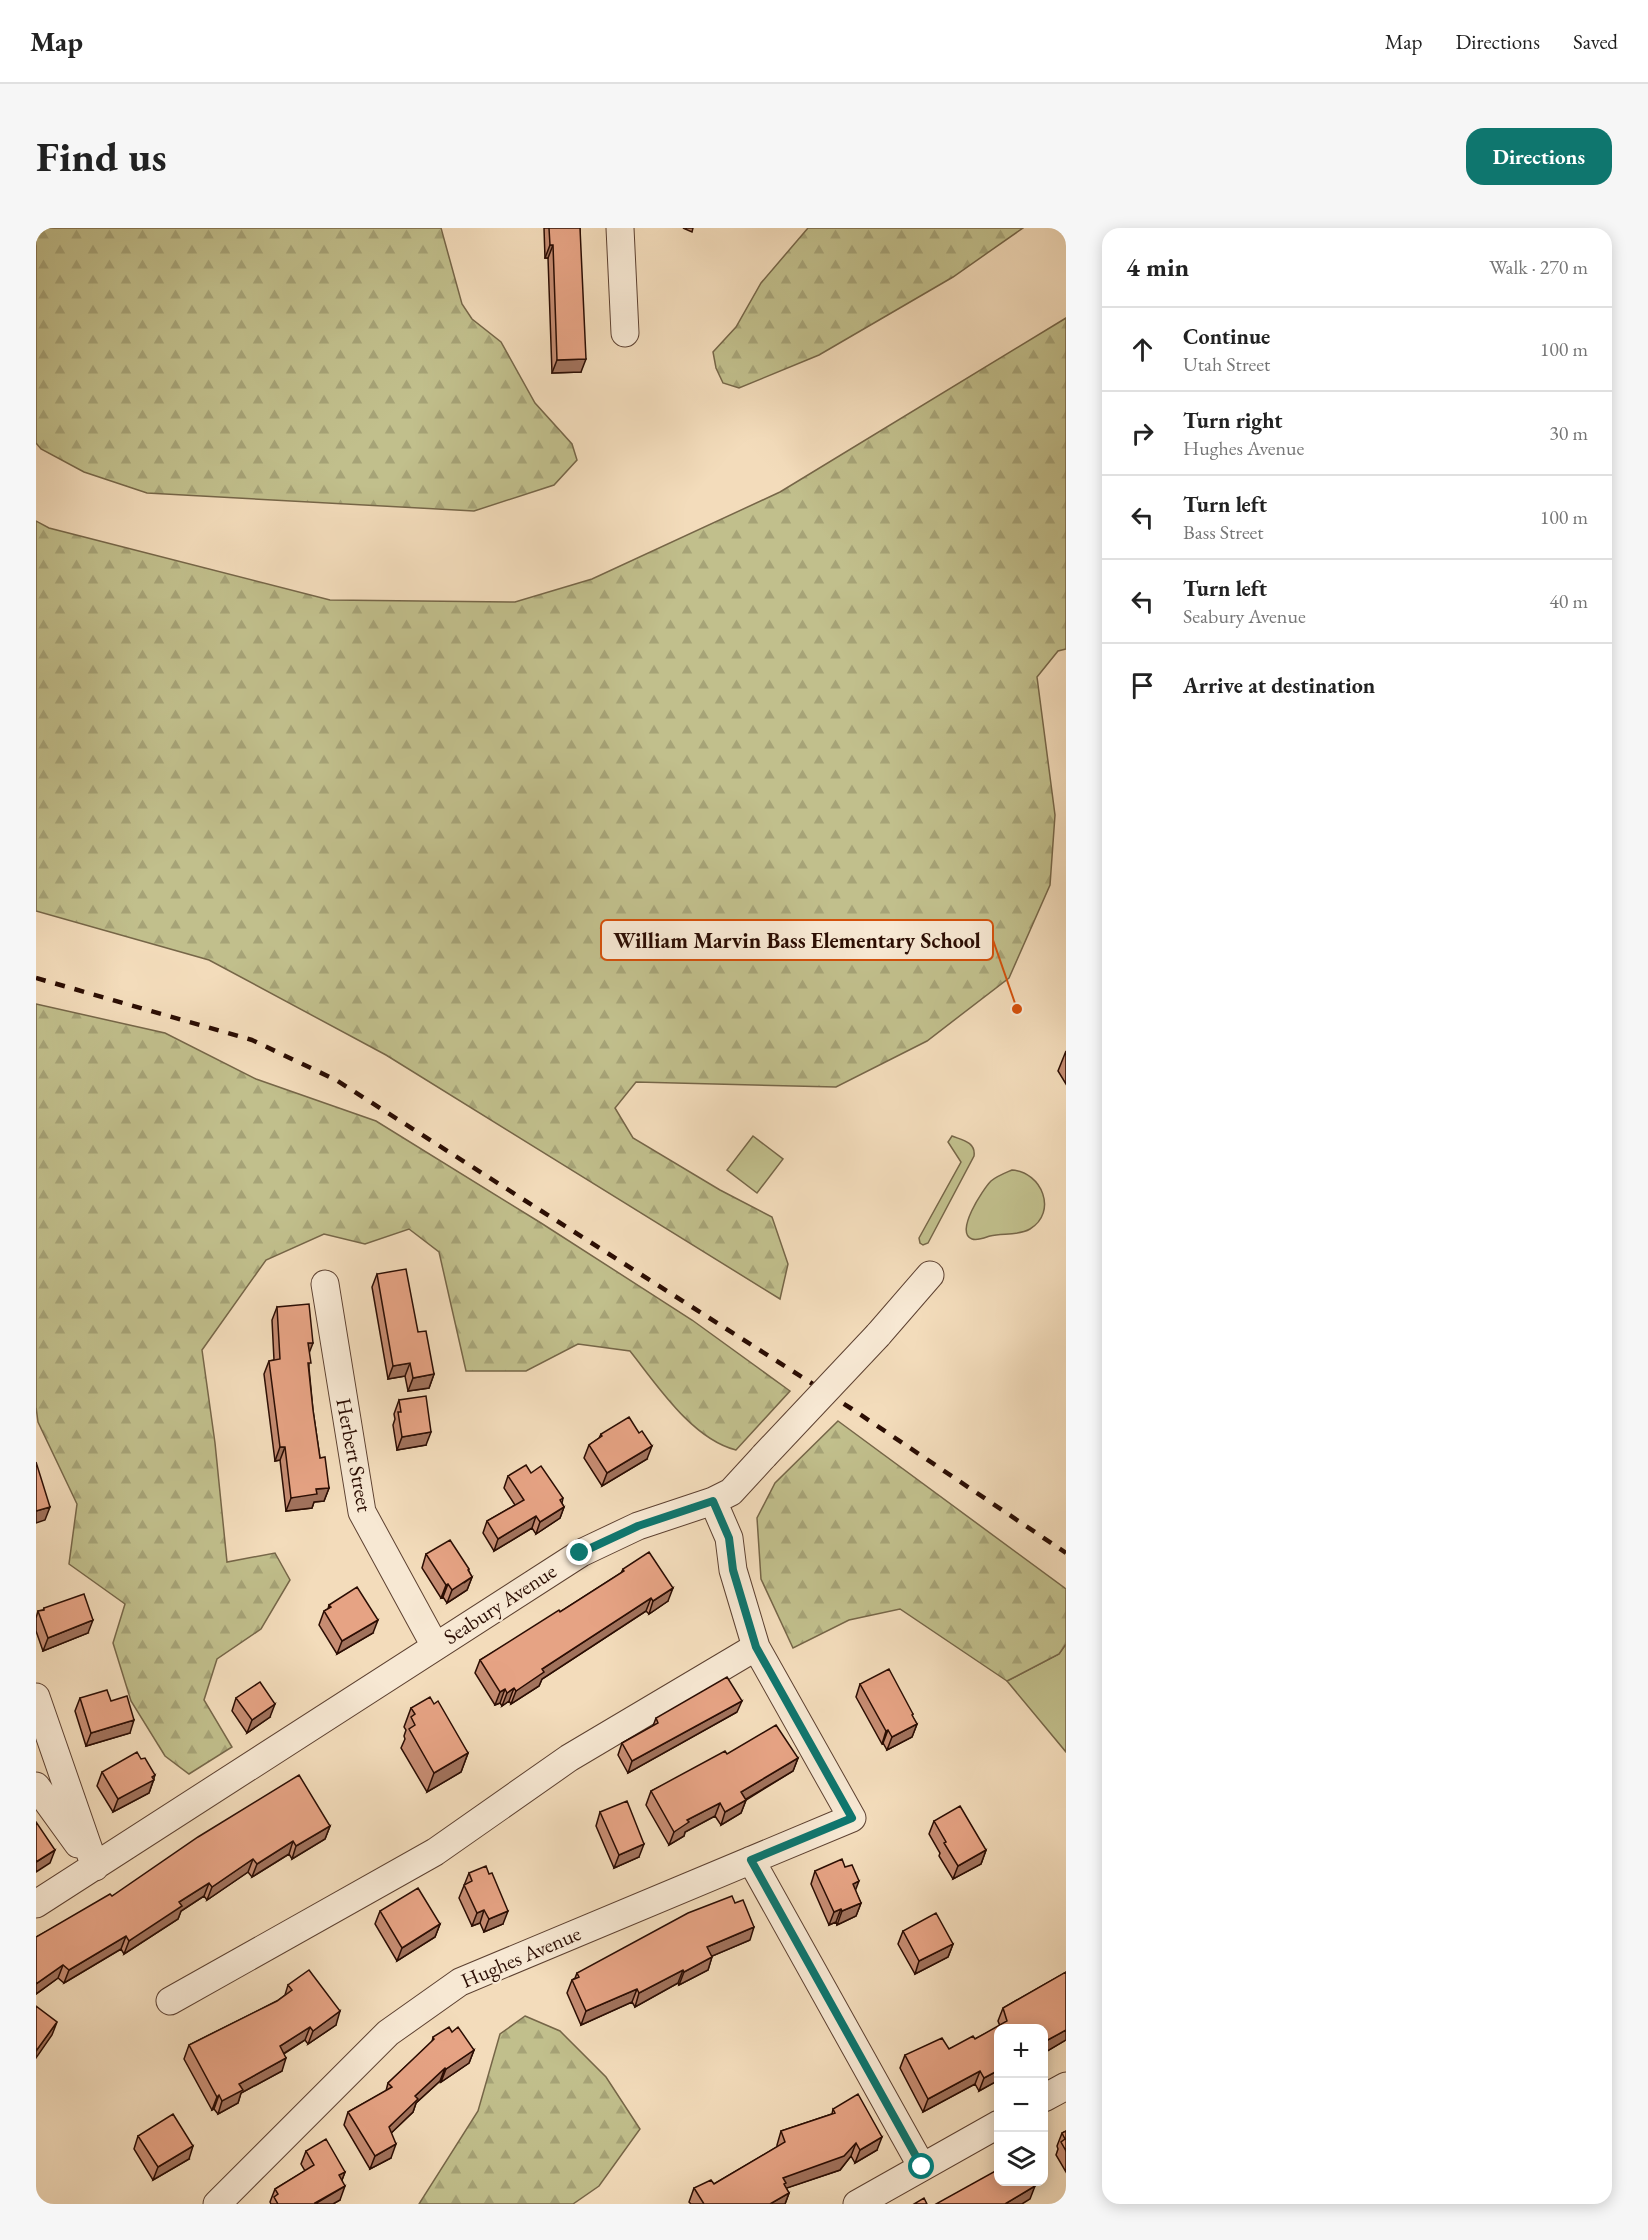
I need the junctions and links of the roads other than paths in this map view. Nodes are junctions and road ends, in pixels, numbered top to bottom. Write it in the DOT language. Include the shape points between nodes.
graph roads {
  1 [pos="621,228"];
  2 [pos="625,333"];
  3 [pos="930,1275"];
  4 [pos="325,1284"];
  5 [pos="713,1501"];
  6 [pos="435,1646"];
  7 [pos="756,1647"];
  8 [pos="36,1697"];
  9 [pos="36,1786"];
  10 [pos="751,1860"];
  11 [pos="95,1867"];
  12 [pos="36,1904"];
  13 [pos="170,2001"];
  14 [pos="1066,2086"];
  15 [pos="1048,2096"];
  16 [pos="994,2127"];
  17 [pos="922,2167"];
  18 [pos="217,2204"];
  19 [pos="857,2204"];
  1 -- 2 [label="street"];
  3 -- 5 [label="street, Seabury Avenue, bridge" via="731,1492"];
  4 -- 6 [label="street, Herbert Street" via="362,1512"];
  5 -- 6 [label="street, Seabury Avenue" via="638,1526 580,1553"];
  5 -- 7 [label="street" via="729,1538 733,1570"];
  6 -- 11 [label="street, Seabury Avenue"];
  7 -- 10 [label="street, Hughes Avenue" via="852,1818"];
  7 -- 13 [label="street" via="569,1758 435,1852"];
  8 -- 11 [label="street"];
  9 -- 11 [label="street"];
  10 -- 17 [label="street"];
  10 -- 18 [label="street, Hughes Avenue" via="460,1982 388,2033"];
  11 -- 12 [label="street, Seabury Avenue"];
  14 -- 15 [label="street"];
  16 -- 17 [label="street"];
  17 -- 19 [label="street"];
}
